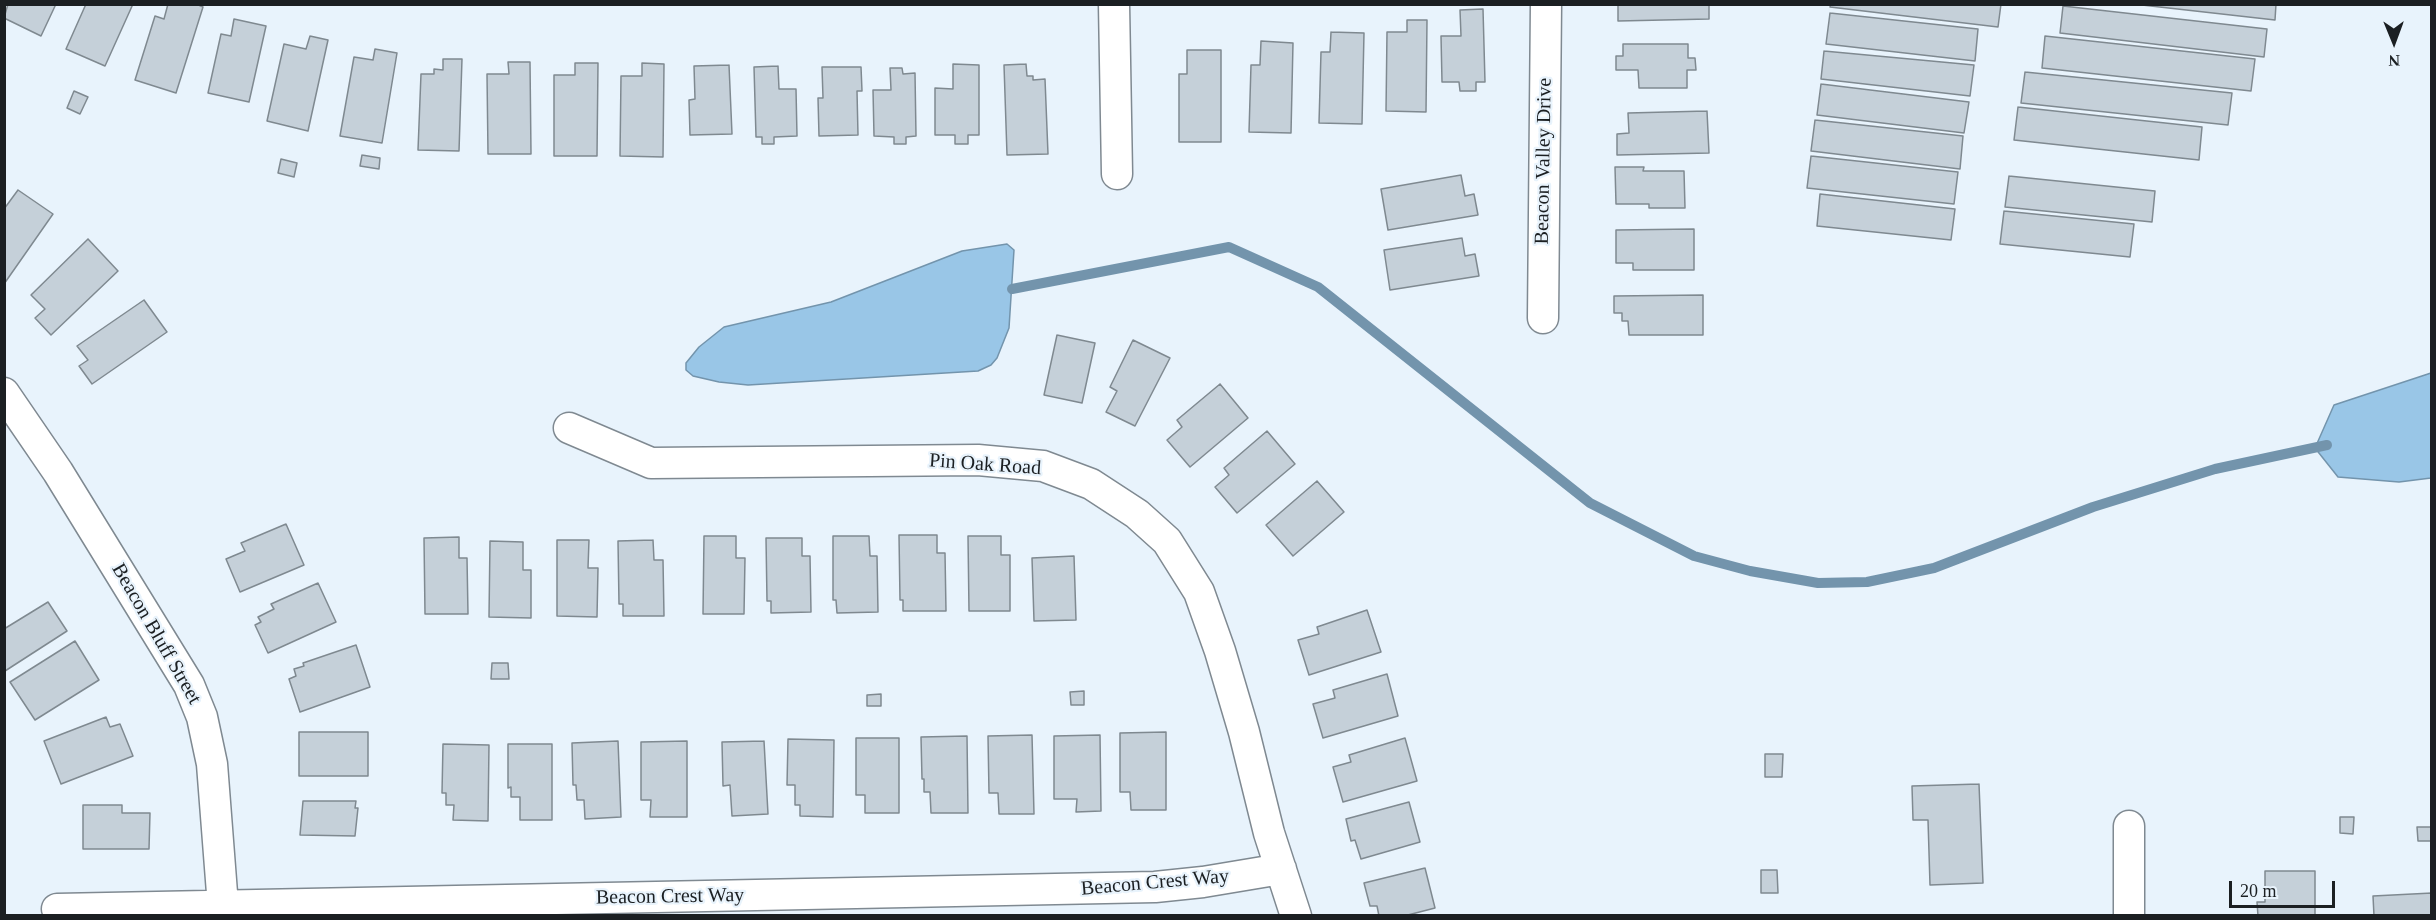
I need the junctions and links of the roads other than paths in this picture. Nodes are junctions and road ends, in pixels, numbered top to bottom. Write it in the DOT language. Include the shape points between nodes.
graph roads {
  1 [pos="1114,4"];
  2 [pos="1546,4"];
  3 [pos="1117,174"];
  4 [pos="1543,318"];
  5 [pos="4,393"];
  6 [pos="569,429"];
  7 [pos="2129,826"];
  8 [pos="1281,869"];
  9 [pos="223,906"];
  10 [pos="57,909"];
  11 [pos="1296,915"];
  12 [pos="2129,915"];
  1 -- 3 [label="street"];
  2 -- 4 [label="street, Beacon Valley Drive"];
  5 -- 9 [label="street, Beacon Bluff Street" via="64,482 189,685 202,717 212,764"];
  6 -- 8 [label="street, Pin Oak Road" via="651,463 978,460 1043,466 1091,484 1137,513 1167,541 1199,592 1244,732"];
  7 -- 12 [label="street"];
  8 -- 9 [label="street, Beacon Crest Way" via="1155,887"];
  8 -- 11 [label="street, Pin Oak Road"];
  9 -- 10 [label="street, Beacon Crest Way"];
}
